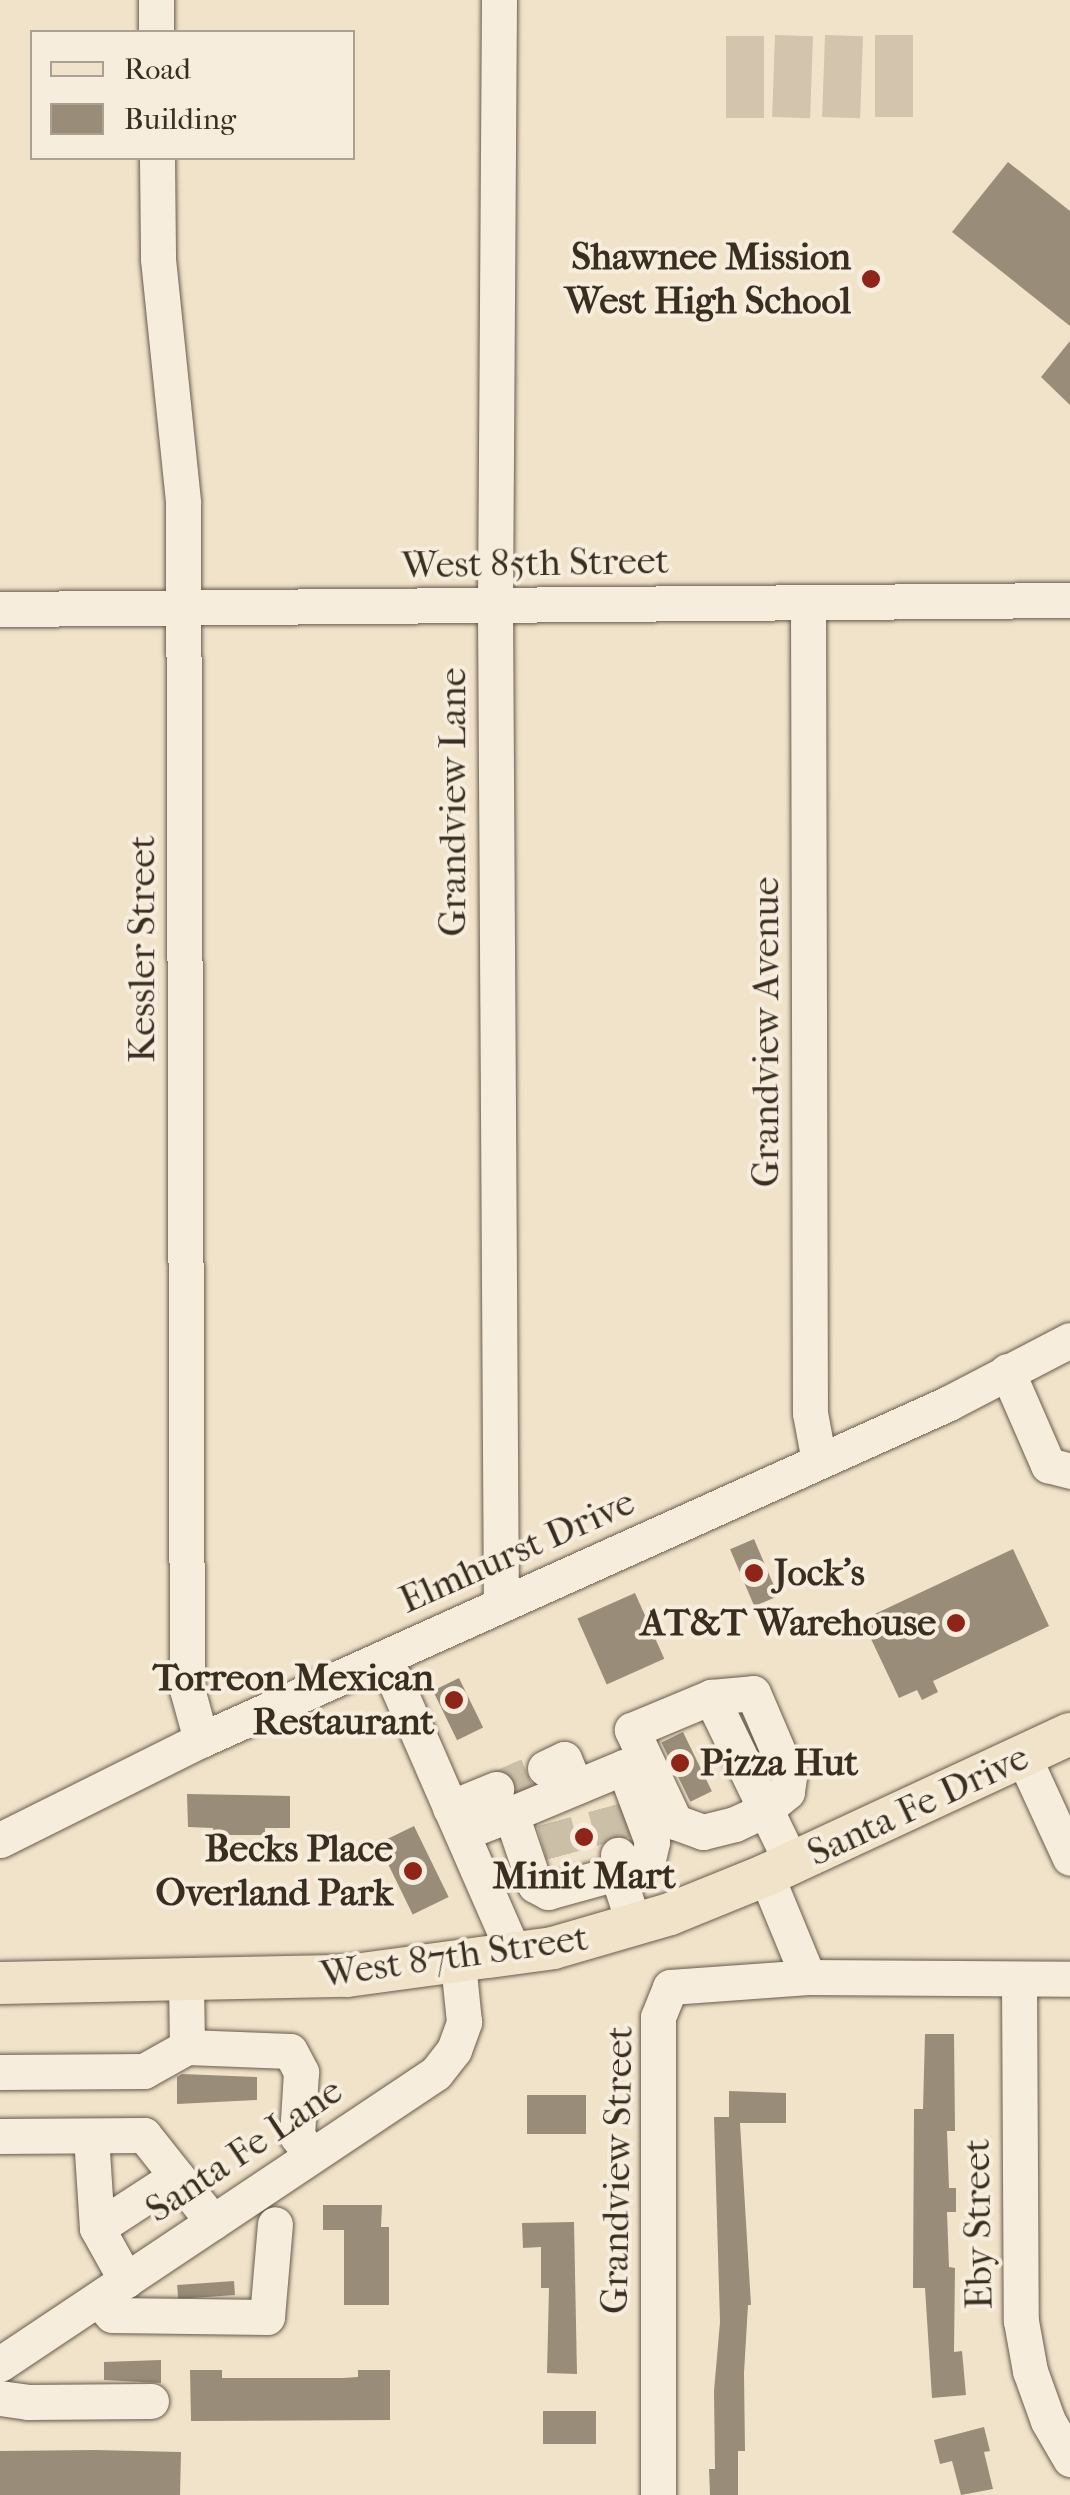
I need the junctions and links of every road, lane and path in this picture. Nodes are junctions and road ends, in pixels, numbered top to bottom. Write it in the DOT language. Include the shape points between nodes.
graph roads {
  1 [pos="156,0"];
  2 [pos="499,0"];
  3 [pos="156,30"];
  4 [pos="156,160"];
  5 [pos="1070,600"];
  6 [pos="808,603"];
  7 [pos="495,607"];
  8 [pos="184,608"];
  9 [pos="0,609"];
  10 [pos="1070,1340"];
  11 [pos="1007,1370"];
  12 [pos="818,1461"];
  13 [pos="1070,1470"];
  14 [pos="501,1605"];
  15 [pos="385,1658"];
  16 [pos="1070,1734"];
  17 [pos="200,1740"];
  18 [pos="1023,1756"];
  19 [pos="504,1802"];
  20 [pos="766,1810"];
  21 [pos="1060,1812"];
  22 [pos="456,1821"];
  23 [pos="0,1840"];
  24 [pos="1070,1858"];
  25 [pos="620,1863"];
  26 [pos="779,1870"];
  27 [pos="634,1925"];
  28 [pos="516,1955"];
  29 [pos="458,1963"];
  30 [pos="808,1977"];
  31 [pos="1019,1979"];
  32 [pos="1070,1979"];
  33 [pos="186,1981"];
  34 [pos="0,1983"];
  35 [pos="187,2047"];
  36 [pos="0,2072"];
  37 [pos="0,2136"];
  38 [pos="91,2136"];
  39 [pos="312,2155"];
  40 [pos="177,2176"];
  41 [pos="213,2222"];
  42 [pos="275,2224"];
  43 [pos="97,2228"];
  44 [pos="112,2289"];
  45 [pos="0,2364"];
  46 [pos="0,2398"];
  47 [pos="151,2401"];
  48 [pos="1070,2459"];
  49 [pos="658,2495"];
  1 -- 3 [label="street"];
  2 -- 7 [label="street, Grandview Lane"];
  4 -- 8 [label="street, Kessler Street"];
  5 -- 6 [label="street, West 85th Street"];
  6 -- 7 [label="street, West 85th Street"];
  6 -- 12 [label="street, Grandview Avenue" via="810,1412"];
  7 -- 8 [label="street, West 85th Street"];
  7 -- 14 [label="street, Grandview Lane"];
  8 -- 9 [label="street, West 85th Street"];
  8 -- 17 [label="street, Kessler Street" via="187,1688"];
  10 -- 11 [label="street, Elmhurst Drive"];
  11 -- 12 [label="street, Elmhurst Drive"];
  11 -- 13 [label="street" via="1048,1465"];
  12 -- 14 [label="street, Elmhurst Drive"];
  14 -- 15 [label="street, Elmhurst Drive"];
  15 -- 17 [label="street, Elmhurst Drive"];
  15 -- 22 [label="street"];
  16 -- 18 [label="main road, Santa Fe Drive"];
  17 -- 23 [label="street, Elmhurst Drive"];
  18 -- 21 [label="street"];
  18 -- 26 [label="main road, Santa Fe Drive"];
  19 -- 22 [label="street"];
  19 -- 25 [label="street" via="535,1885 548,1892 569,1877"];
  19 -- 25 [label="street" via="571,1793 624,1767 652,1842 648,1859"];
  20 -- 20 [label="street" via="711,1696 632,1730 675,1822 703,1832"];
  20 -- 26 [label="street"];
  21 -- 24 [label="street"];
  22 -- 28 [label="street"];
  25 -- 27 [label="street"];
  26 -- 27 [label="main road, West 87th Street"];
  26 -- 30 [label="street"];
  27 -- 28 [label="main road, West 87th Street"];
  28 -- 29 [label="main road, West 87th Street"];
  29 -- 33 [label="main road, West 87th Street" via="347,1976"];
  29 -- 39 [label="street, Santa Fe Lane" via="465,2008 454,2050 436,2073"];
  30 -- 31 [label="street"];
  30 -- 49 [label="street, Grandview Street" via="670,1986 658,2017"];
  31 -- 32 [label="street"];
  31 -- 48 [label="street, Eby Street" via="1021,2321 1030,2372"];
  33 -- 34 [label="main road, West 87th Street"];
  33 -- 35 [label="street"];
  35 -- 36 [label="street" via="144,2071"];
  35 -- 39 [label="street" via="290,2051 301,2072 297,2136"];
  37 -- 38 [label="street"];
  38 -- 40 [label="street" via="144,2135"];
  38 -- 43 [label="street"];
  39 -- 41 [label="street, Santa Fe Lane"];
  40 -- 41 [label="street"];
  40 -- 43 [label="street"];
  41 -- 44 [label="street, Santa Fe Lane"];
  42 -- 44 [label="street" via="267,2317 112,2315"];
  43 -- 44 [label="street"];
  44 -- 45 [label="street, Santa Fe Lane"];
  46 -- 47 [label="street"];
}
